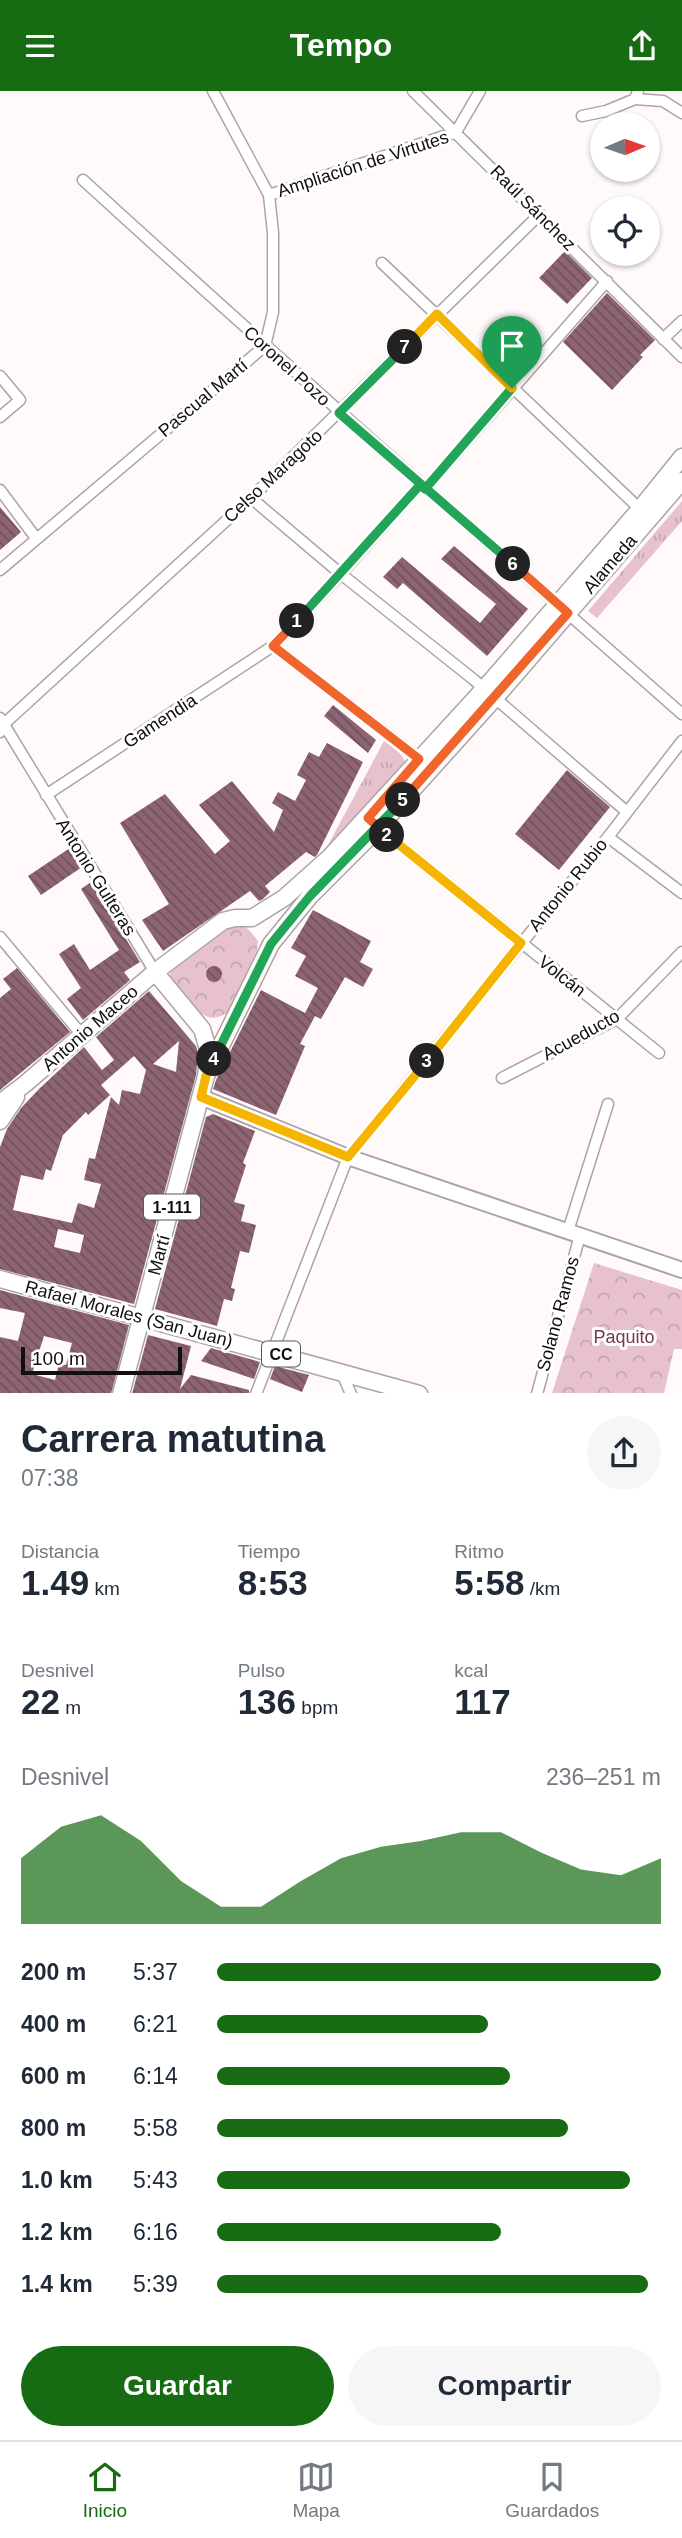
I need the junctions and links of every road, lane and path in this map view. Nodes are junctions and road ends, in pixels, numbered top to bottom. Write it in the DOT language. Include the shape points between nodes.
graph roads {
  1 [pos="214,91"];
  2 [pos="413,91"];
  3 [pos="480,91"];
  4 [pos="636,95"];
  5 [pos="682,113"];
  6 [pos="582,116"];
  7 [pos="456,132"];
  8 [pos="83,180"];
  9 [pos="269,195"];
  10 [pos="540,214"];
  11 [pos="382,263"];
  12 [pos="607,281"];
  13 [pos="437,314"];
  14 [pos="682,321"];
  15 [pos="663,339"];
  16 [pos="265,347"];
  17 [pos="682,357"];
  18 [pos="0,376"];
  19 [pos="512,388"];
  20 [pos="339,413"];
  21 [pos="0,417"];
  22 [pos="682,457"];
  23 [pos="682,465"];
  24 [pos="682,481"];
  25 [pos="422,487"];
  26 [pos="0,490"];
  27 [pos="251,498"];
  28 [pos="646,510"];
  29 [pos="36,538"];
  30 [pos="0,570"];
  31 [pos="341,575"];
  32 [pos="562,608"];
  33 [pos="273,646"];
  34 [pos="489,694"];
  35 [pos="682,714"];
  36 [pos="1,725"];
  37 [pos="682,741"];
  38 [pos="425,764"];
  39 [pos="46,795"];
  40 [pos="627,812"];
  41 [pos="373,823"];
  42 [pos="608,837"];
  43 [pos="682,893"];
  44 [pos="252,918"];
  45 [pos="0,937"];
  46 [pos="521,943"];
  47 [pos="271,944"];
  48 [pos="682,953"];
  49 [pos="155,972"];
  50 [pos="617,1019"];
  51 [pos="230,1025"];
  52 [pos="202,1029"];
  53 [pos="82,1035"];
  54 [pos="659,1053"];
  55 [pos="206,1076"];
  56 [pos="502,1078"];
  57 [pos="25,1084"];
  58 [pos="201,1097"];
  59 [pos="0,1103"];
  60 [pos="608,1104"];
  61 [pos="0,1121"];
  62 [pos="348,1157"];
  63 [pos="574,1233"];
  64 [pos="682,1270"];
  65 [pos="0,1279"];
  66 [pos="142,1317"];
  67 [pos="271,1352"];
  68 [pos="340,1371"];
  69 [pos="121,1393"];
  70 [pos="256,1393"];
  71 [pos="351,1393"];
  72 [pos="416,1393"];
  73 [pos="537,1393"];
  1 -- 9 [label="street, Pascual Martí"];
  2 -- 7 [label="street, Raúl Sánchez"];
  3 -- 7 [label="street"];
  4 -- 5 [label="street" via="663,101"];
  4 -- 6 [label="street" via="606,111"];
  7 -- 9 [label="street, Ampliación de Virtutes"];
  7 -- 10 [label="street, Raúl Sánchez"];
  8 -- 16 [label="street, Coronel Pozo"];
  9 -- 16 [label="street, Pascual Martí" via="273,312"];
  10 -- 12 [label="street, Raúl Sánchez"];
  10 -- 13 [label="street, Celso Maragoto"];
  11 -- 13 [label="street"];
  12 -- 15 [label="street, Raúl Sánchez"];
  12 -- 19 [label="street, Gamendia"];
  13 -- 19 [label="street"];
  13 -- 20 [label="street, Celso Maragoto"];
  14 -- 15 [label="street"];
  15 -- 17 [label="street, Raúl Sánchez"];
  16 -- 20 [label="street, Coronel Pozo"];
  16 -- 29 [label="street, Pascual Martí"];
  18 -- 21 [label="street" via="20,400"];
  19 -- 25 [label="street, Gamendia"];
  19 -- 28 [label="street"];
  20 -- 25 [label="street, Coronel Pozo"];
  20 -- 27 [label="street, Celso Maragoto"];
  22 -- 28 [label="main road, Alameda / 1-111"];
  23 -- 28 [label="main road"];
  24 -- 28 [label="main road, Alameda / 1-111"];
  25 -- 31 [label="street, Gamendia"];
  25 -- 32 [label="street, Coronel Pozo"];
  26 -- 29 [label="street"];
  27 -- 31 [label="street"];
  27 -- 36 [label="street, Celso Maragoto"];
  28 -- 32 [label="main road, Alameda / 1-111"];
  29 -- 30 [label="street, Pascual Martí"];
  31 -- 33 [label="street, Gamendia"];
  31 -- 34 [label="street"];
  32 -- 34 [label="main road, Alameda / 1-111"];
  32 -- 35 [label="street, Coronel Pozo"];
  33 -- 38 [label="street"];
  33 -- 39 [label="street, Gamendia"];
  34 -- 38 [label="main road, Alameda / 1-111"];
  34 -- 40 [label="street"];
  36 -- 39 [label="street, Antonio Gulteras"];
  37 -- 40 [label="street, Antonio Rubio"];
  38 -- 41 [label="main road, Alameda / 1-111"];
  39 -- 49 [label="street, Antonio Gulteras"];
  40 -- 42 [label="street, Antonio Rubio"];
  41 -- 44 [label="main road, Alameda / 1-111" via="284,898"];
  41 -- 46 [label="street, Volcán"];
  41 -- 47 [label="main road, Alameda / 1-111"];
  42 -- 43 [label="street"];
  42 -- 46 [label="street, Antonio Rubio"];
  44 -- 47 [label="main road"];
  44 -- 49 [label="main road, Alameda / 1-111" via="223,921"];
  45 -- 53 [label="street"];
  46 -- 50 [label="street, Volcán"];
  46 -- 62 [label="street, Antonio Rubio"];
  47 -- 51 [label="main road, Alameda / 1-111"];
  48 -- 50 [label="street, Acueducto"];
  49 -- 52 [label="main road, Antonio Gulteras"];
  49 -- 53 [label="main road, Antonio Maceo"];
  50 -- 54 [label="street, Volcán"];
  50 -- 56 [label="street, Acueducto"];
  51 -- 52 [label="main road" via="215,1031"];
  51 -- 55 [label="main road, Alameda / 1-111"];
  52 -- 55 [label="main road, 1-111" via="209,1052"];
  53 -- 57 [label="main road, Antonio Maceo"];
  55 -- 58 [label="main road, Martí / 1-111"];
  57 -- 59 [label="main road, Antonio Maceo"];
  57 -- 61 [label="main road, Antonio Maceo"];
  58 -- 62 [label="street"];
  58 -- 66 [label="main road, Martí / 1-111"];
  60 -- 63 [label="street, Solano Ramos"];
  62 -- 63 [label="street"];
  62 -- 67 [label="street, Antonio Rubio"];
  63 -- 64 [label="street"];
  63 -- 73 [label="street, Solano Ramos"];
  65 -- 66 [label="main road, Rafael Morales (San Juan) / CC"];
  66 -- 67 [label="main road, Rafael Morales (San Juan) / CC"];
  66 -- 69 [label="main road, Martí"];
  67 -- 68 [label="main road, Rafael Morales (San Juan) / CC"];
  67 -- 70 [label="street, Antonio Rubio"];
  68 -- 71 [label="street"];
  68 -- 72 [label="main road, Rafael Morales (San Juan) / CC"];
}
